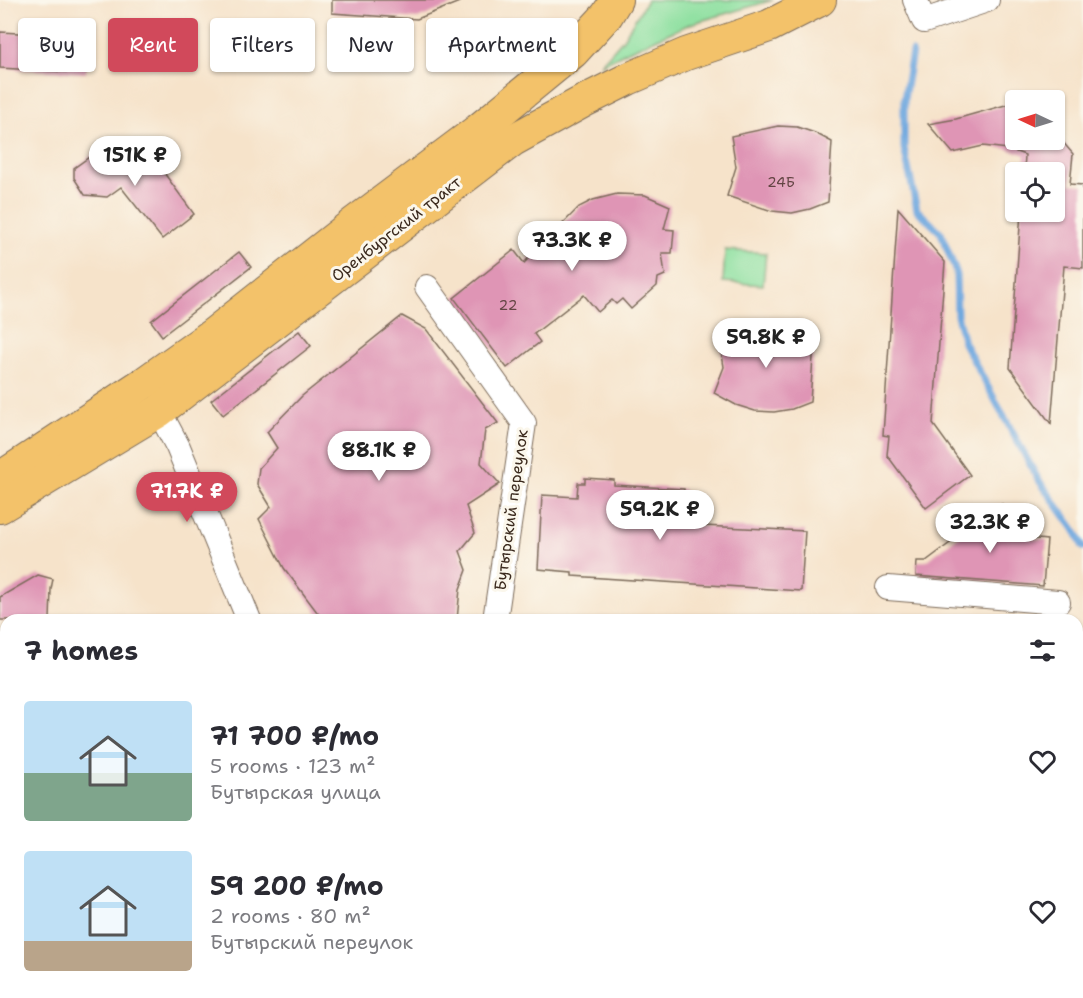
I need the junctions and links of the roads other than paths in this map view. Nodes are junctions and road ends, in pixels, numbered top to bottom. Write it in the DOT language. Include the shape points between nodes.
graph roads {
  1 [pos="820,0"];
  2 [pos="987,0"];
  3 [pos="610,5"];
  4 [pos="919,11"];
  5 [pos="427,287"];
  6 [pos="159,411"];
  7 [pos="0,478"];
  8 [pos="0,507"];
  9 [pos="888,588"];
  10 [pos="1058,602"];
  11 [pos="247,614"];
  12 [pos="496,614"];
  1 -- 6 [label="main road, Оренбургский тракт" via="769,26 628,79 513,140"];
  2 -- 4 [label="street"];
  3 -- 7 [label="main road, Оренбургский тракт" via="573,52 478,130 213,334"];
  5 -- 12 [label="street, Бутырский переулок" via="524,423"];
  6 -- 8 [label="main road, Оренбургский тракт"];
  6 -- 11 [label="street" via="178,447"];
  9 -- 10 [label="street"];
}
